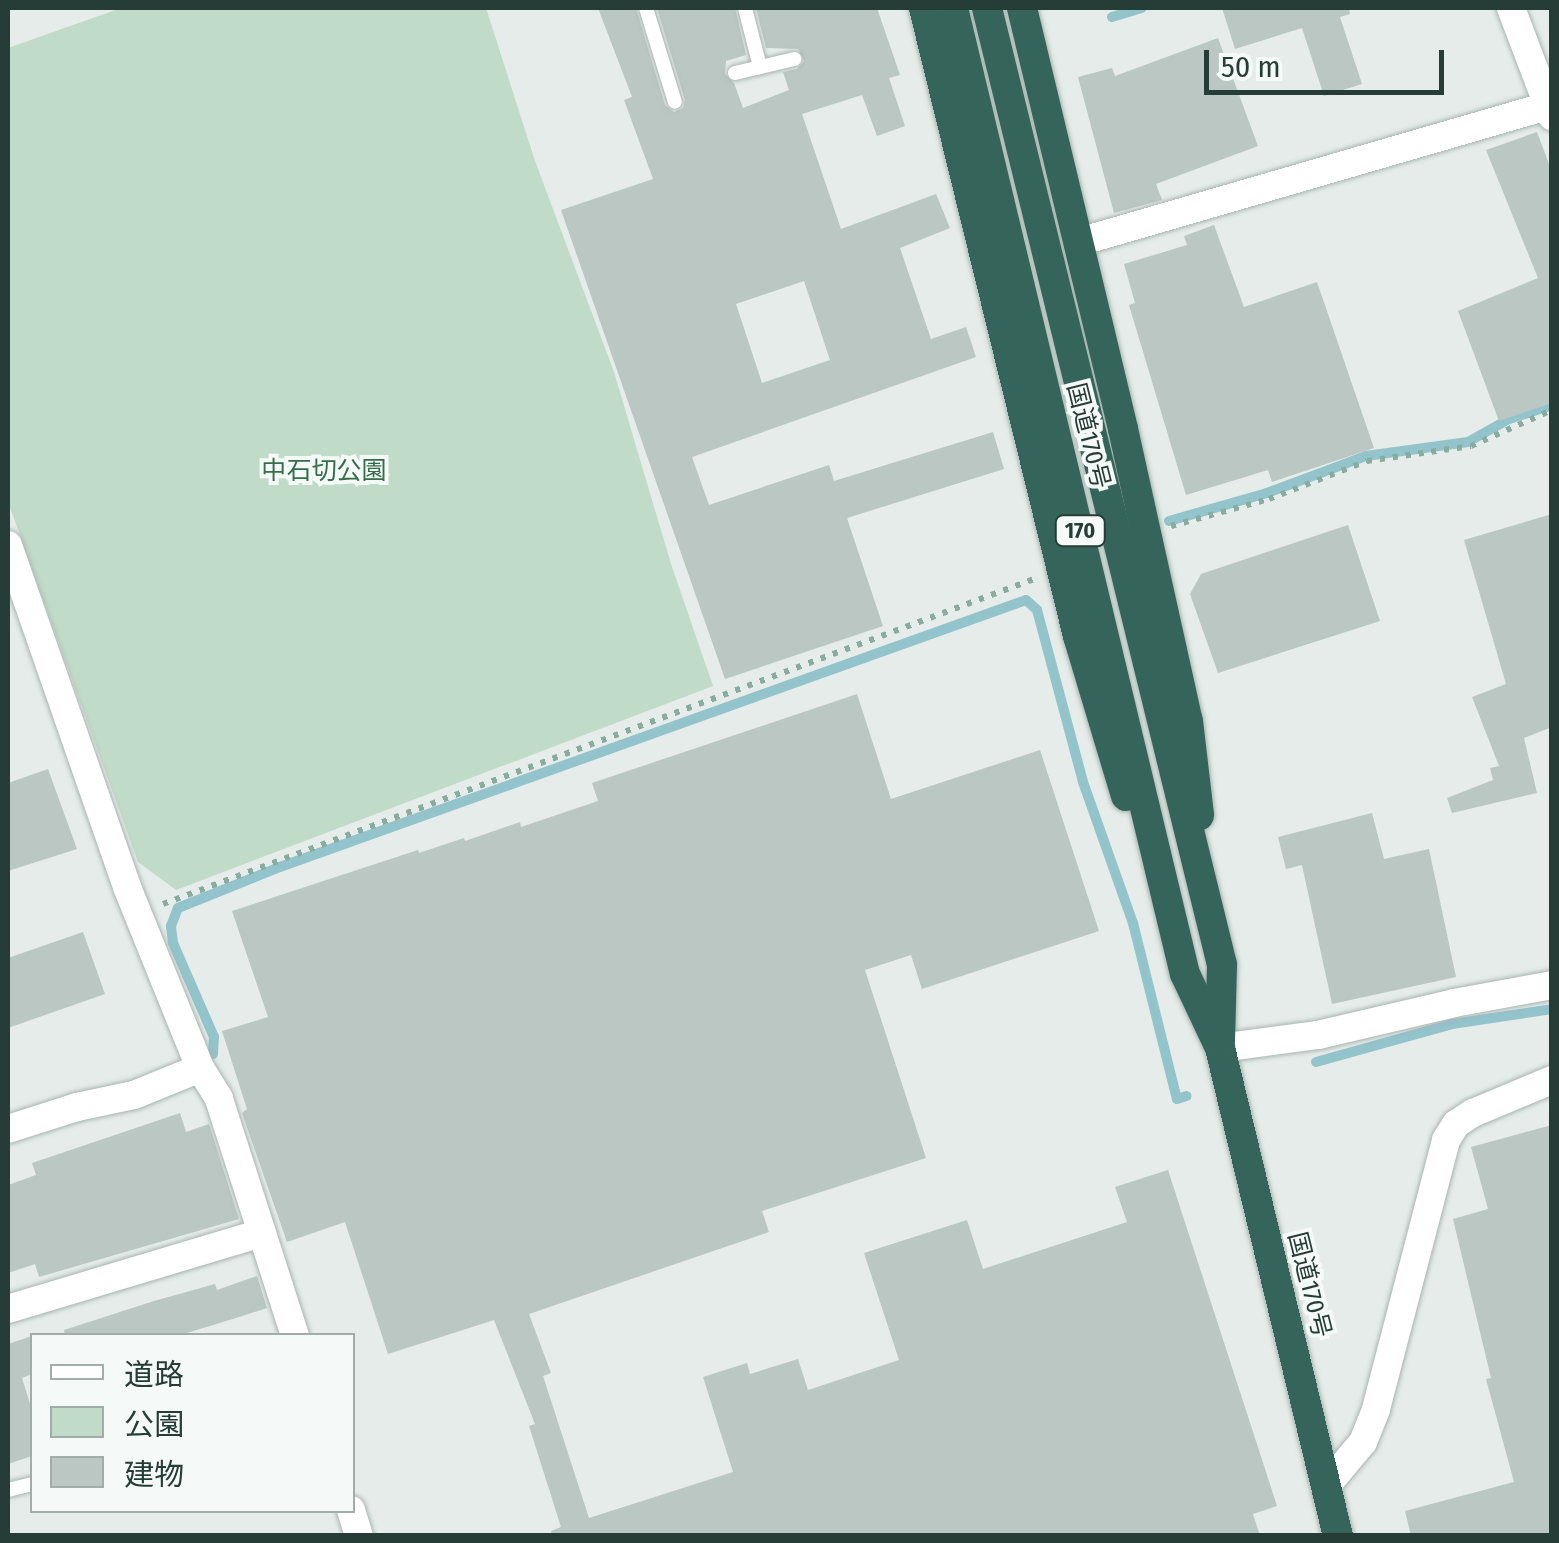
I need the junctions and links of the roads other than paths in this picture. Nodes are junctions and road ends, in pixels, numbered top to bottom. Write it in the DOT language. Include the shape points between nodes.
graph roads {
  1 [pos="646,8"];
  2 [pos="744,8"];
  3 [pos="924,8"];
  4 [pos="953,8"];
  5 [pos="987,8"];
  6 [pos="1022,8"];
  7 [pos="1511,8"];
  8 [pos="794,59"];
  9 [pos="760,66"];
  10 [pos="735,73"];
  11 [pos="675,102"];
  12 [pos="1550,109"];
  13 [pos="1078,242"];
  14 [pos="8,545"];
  15 [pos="1159,862"];
  16 [pos="1206,899"];
  17 [pos="1552,986"];
  18 [pos="1220,1048"];
  19 [pos="200,1068"];
  20 [pos="1552,1080"];
  21 [pos="8,1129"];
  22 [pos="262,1233"];
  23 [pos="8,1309"];
  24 [pos="294,1333"];
  25 [pos="1326,1485"];
  26 [pos="1338,1536"];
  1 -- 11 [label="lane"];
  2 -- 9 [label="lane"];
  3 -- 15 [label="highway" via="1097,708 1119,778"];
  4 -- 15 [label="highway, 国道170号 / 170"];
  5 -- 16 [label="highway, 国道170号 / 170"];
  6 -- 13 [label="highway"];
  7 -- 12 [label="street"];
  8 -- 9 [label="lane"];
  9 -- 10 [label="lane"];
  12 -- 13 [label="street"];
  13 -- 16 [label="highway" via="1188,721"];
  14 -- 19 [label="street" via="138,914"];
  15 -- 18 [label="highway, 国道170号 / 170" via="1185,974"];
  16 -- 18 [label="highway, 国道170号 / 170" via="1222,965"];
  17 -- 18 [label="street" via="1318,1035"];
  18 -- 25 [label="highway, 国道170号 / 170"];
  19 -- 21 [label="street" via="134,1095"];
  19 -- 22 [label="street" via="220,1099"];
  20 -- 25 [label="street" via="1473,1113 1446,1140 1376,1409 1363,1442"];
  22 -- 23 [label="street"];
  22 -- 24 [label="street"];
  25 -- 26 [label="highway, 国道170号 / 170"];
}
